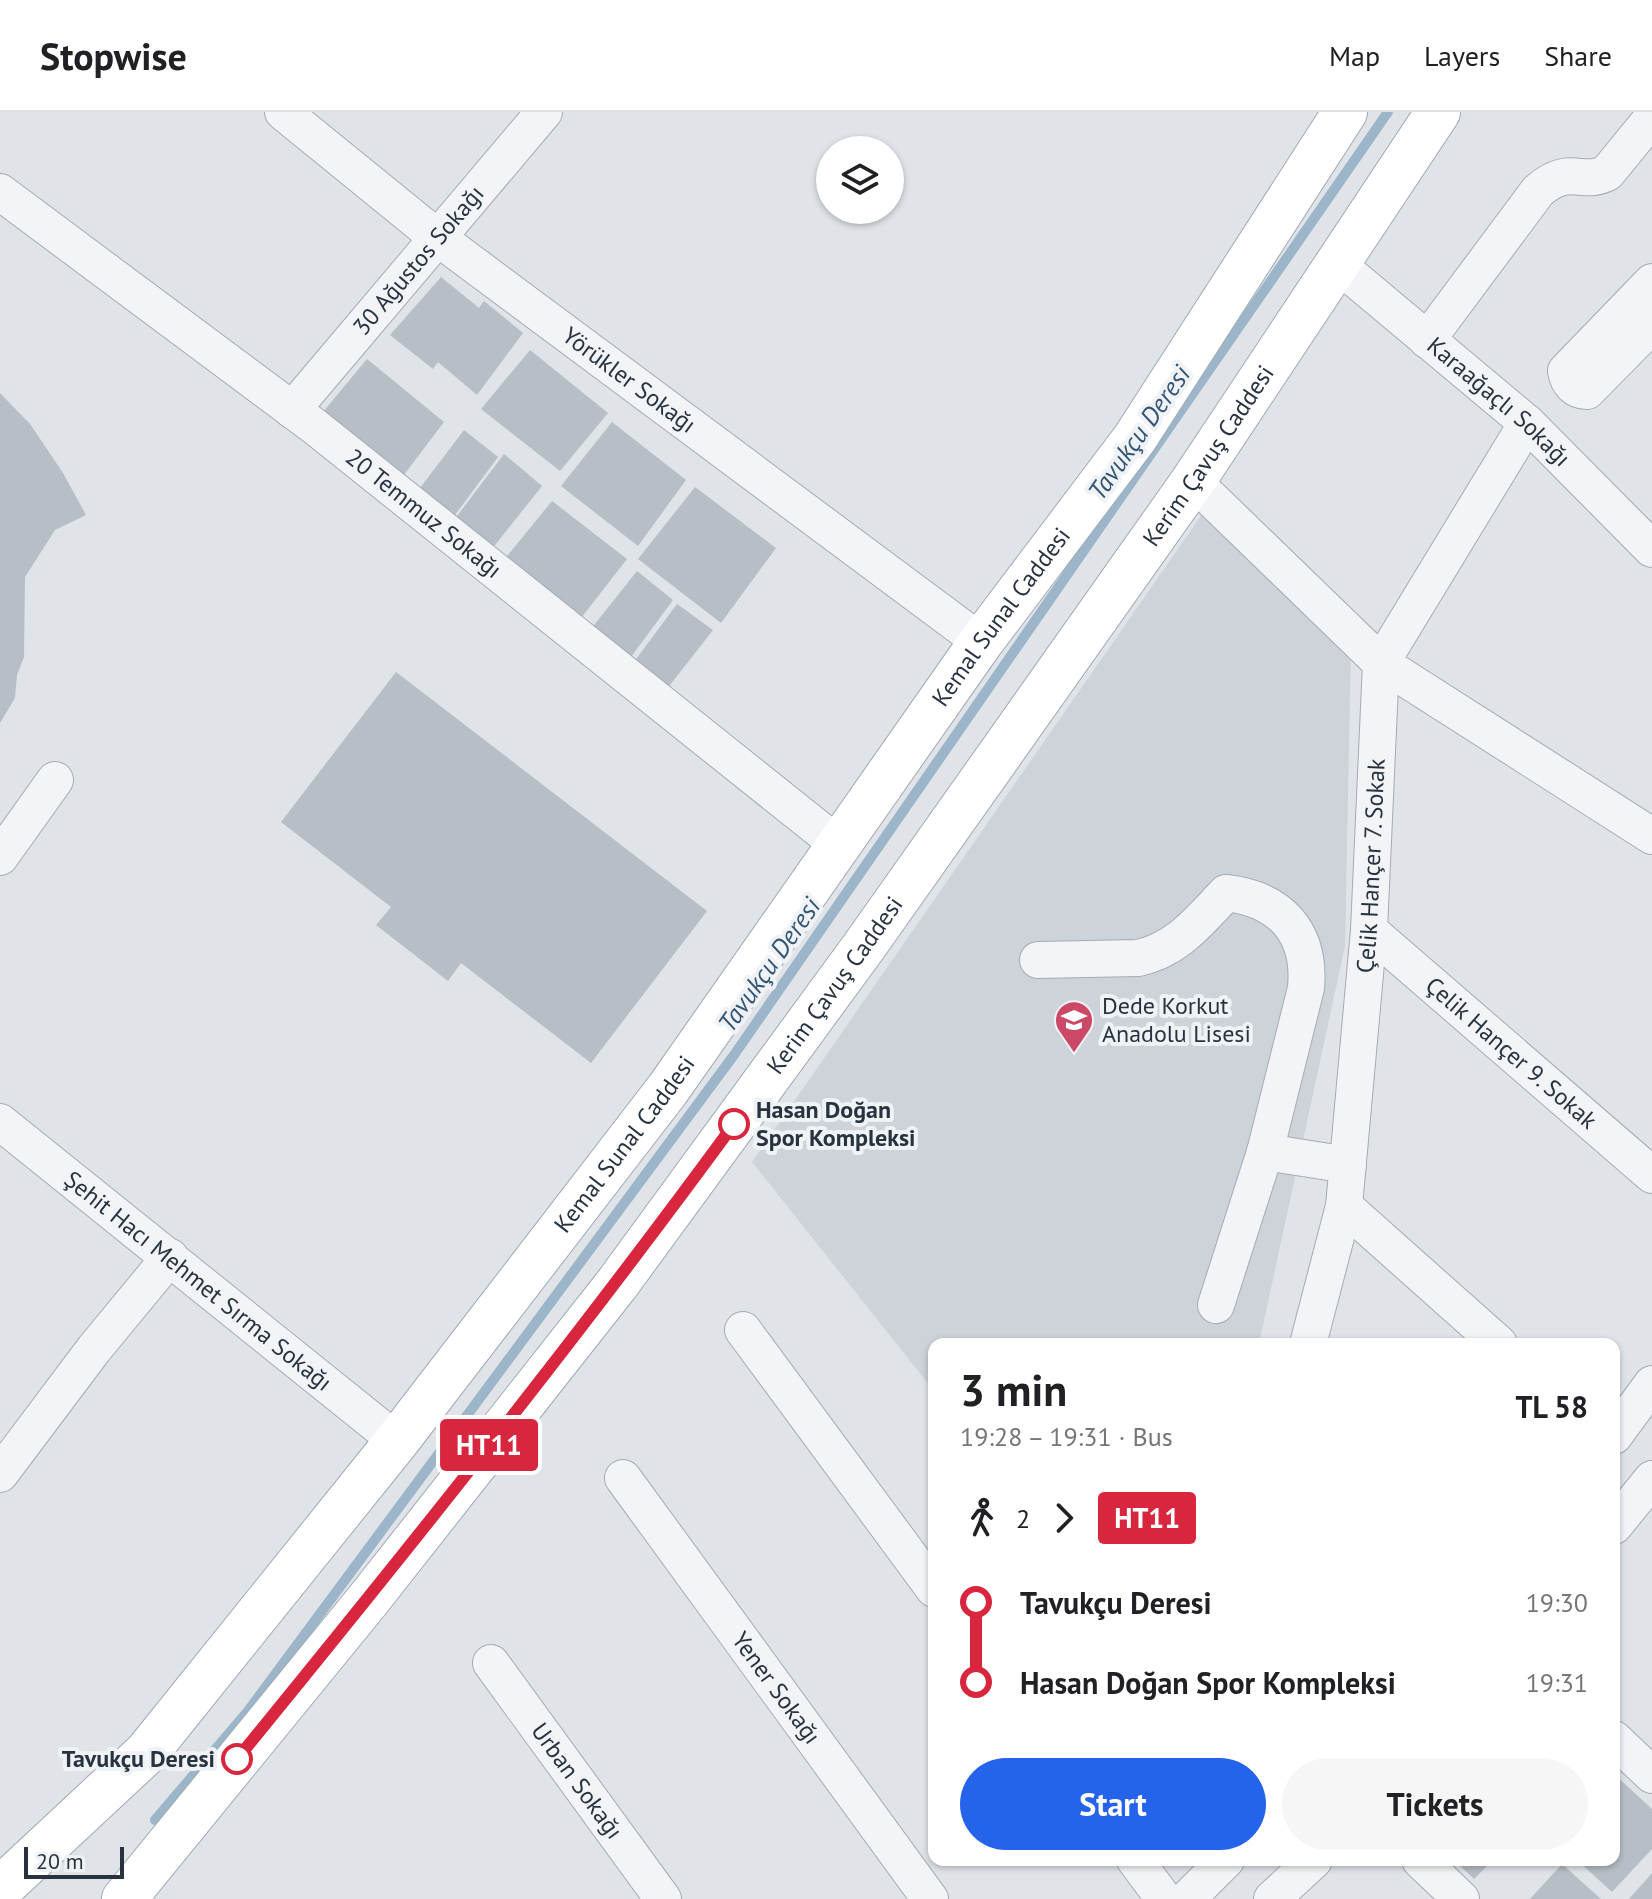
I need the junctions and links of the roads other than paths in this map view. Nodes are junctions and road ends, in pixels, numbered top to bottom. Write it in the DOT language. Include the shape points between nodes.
graph roads {
  1 [pos="283,112"];
  2 [pos="544,112"];
  3 [pos="1345,112"];
  4 [pos="1438,112"];
  5 [pos="1652,118"];
  6 [pos="0,192"];
  7 [pos="438,238"];
  8 [pos="1336,263"];
  9 [pos="1652,282"];
  10 [pos="1652,325"];
  11 [pos="1427,340"];
  12 [pos="292,410"];
  13 [pos="1527,423"];
  14 [pos="1193,481"];
  15 [pos="1652,549"];
  16 [pos="981,642"];
  17 [pos="1381,663"];
  18 [pos="55,780"];
  19 [pos="1652,836"];
  20 [pos="840,846"];
  21 [pos="0,857"];
  22 [pos="1369,930"];
  23 [pos="1038,960"];
  24 [pos="6,1139"];
  25 [pos="1265,1152"];
  26 [pos="1348,1165"];
  27 [pos="1652,1175"];
  28 [pos="1344,1206"];
  29 [pos="170,1257"];
  30 [pos="1216,1305"];
  31 [pos="743,1330"];
  32 [pos="1310,1338"];
  33 [pos="1492,1338"];
  34 [pos="1652,1384"];
  35 [pos="1620,1428"];
  36 [pos="397,1441"];
  37 [pos="1620,1452"];
  38 [pos="0,1474"];
  39 [pos="623,1478"];
  40 [pos="1652,1481"];
  41 [pos="1620,1519"];
  42 [pos="928,1581"];
  43 [pos="491,1663"];
  44 [pos="1620,1745"];
  45 [pos="1652,1775"];
  46 [pos="1139,1866"];
  47 [pos="1220,1866"];
  48 [pos="1308,1866"];
  49 [pos="1426,1866"];
  50 [pos="9,1891"];
  51 [pos="124,1899"];
  52 [pos="663,1899"];
  53 [pos="930,1899"];
  54 [pos="1164,1899"];
  55 [pos="1187,1899"];
  56 [pos="1272,1899"];
  57 [pos="1461,1899"];
  1 -- 7 [label="street, Yörükler Sokağı"];
  2 -- 7 [label="street, 30 Ağustos Sokağı"];
  3 -- 16 [label="main road, Kemal Sunal Caddesi" via="1135,438"];
  4 -- 8 [label="main road, Kerim Çavuş Caddesi"];
  5 -- 11 [label="street" via="1607,173 1557,178 1538,191"];
  6 -- 12 [label="street, 20 Temmuz Sokağı"];
  7 -- 12 [label="street, 30 Ağustos Sokağı"];
  7 -- 16 [label="street, Yörükler Sokağı"];
  8 -- 11 [label="street, Karaağaçlı Sokağı"];
  8 -- 14 [label="main road, Kerim Çavuş Caddesi"];
  9 -- 10 [label="street" via="1566,371 1570,383 1587,391"];
  11 -- 13 [label="street, Karaağaçlı Sokağı"];
  12 -- 20 [label="street, 20 Temmuz Sokağı"];
  13 -- 15 [label="street, Karaağaçlı Sokağı"];
  13 -- 17 [label="street, Çelik Hançer 7. Sokak"];
  14 -- 17 [label="street"];
  14 -- 51 [label="main road, Kerim Çavuş Caddesi" via="617,1284"];
  16 -- 20 [label="main road, Kemal Sunal Caddesi"];
  17 -- 19 [label="street"];
  17 -- 22 [label="street, Çelik Hançer 7. Sokak"];
  18 -- 21 [label="street"];
  20 -- 36 [label="main road, Kemal Sunal Caddesi" via="668,1089"];
  22 -- 26 [label="street, Çelik Hançer 7. Sokak"];
  22 -- 27 [label="street, Çelik Hançer 9. Sokak"];
  23 -- 25 [label="street" via="1154,955 1179,941 1226,893 1256,899 1282,915 1304,948 1308,968"];
  24 -- 29 [label="street, Şehit Hacı Mehmet Sırma Sokağı"];
  25 -- 26 [label="street"];
  25 -- 30 [label="street"];
  26 -- 28 [label="street, Çelik Hançer 7. Sokak"];
  28 -- 32 [label="street, Çelik Hançer 7. Sokak"];
  28 -- 33 [label="street"];
  29 -- 36 [label="street, Şehit Hacı Mehmet Sırma Sokağı"];
  29 -- 38 [label="street"];
  31 -- 42 [label="street"];
  34 -- 35 [label="street"];
  36 -- 50 [label="main road, Kemal Sunal Caddesi" via="147,1752"];
  37 -- 40 [label="street"];
  39 -- 53 [label="street, Yener Sokağı"];
  40 -- 41 [label="street"];
  43 -- 52 [label="street, Urban Sokağı"];
  44 -- 45 [label="street"];
  46 -- 54 [label="street"];
  47 -- 55 [label="street"];
  48 -- 56 [label="street"];
  49 -- 57 [label="street"];
}
